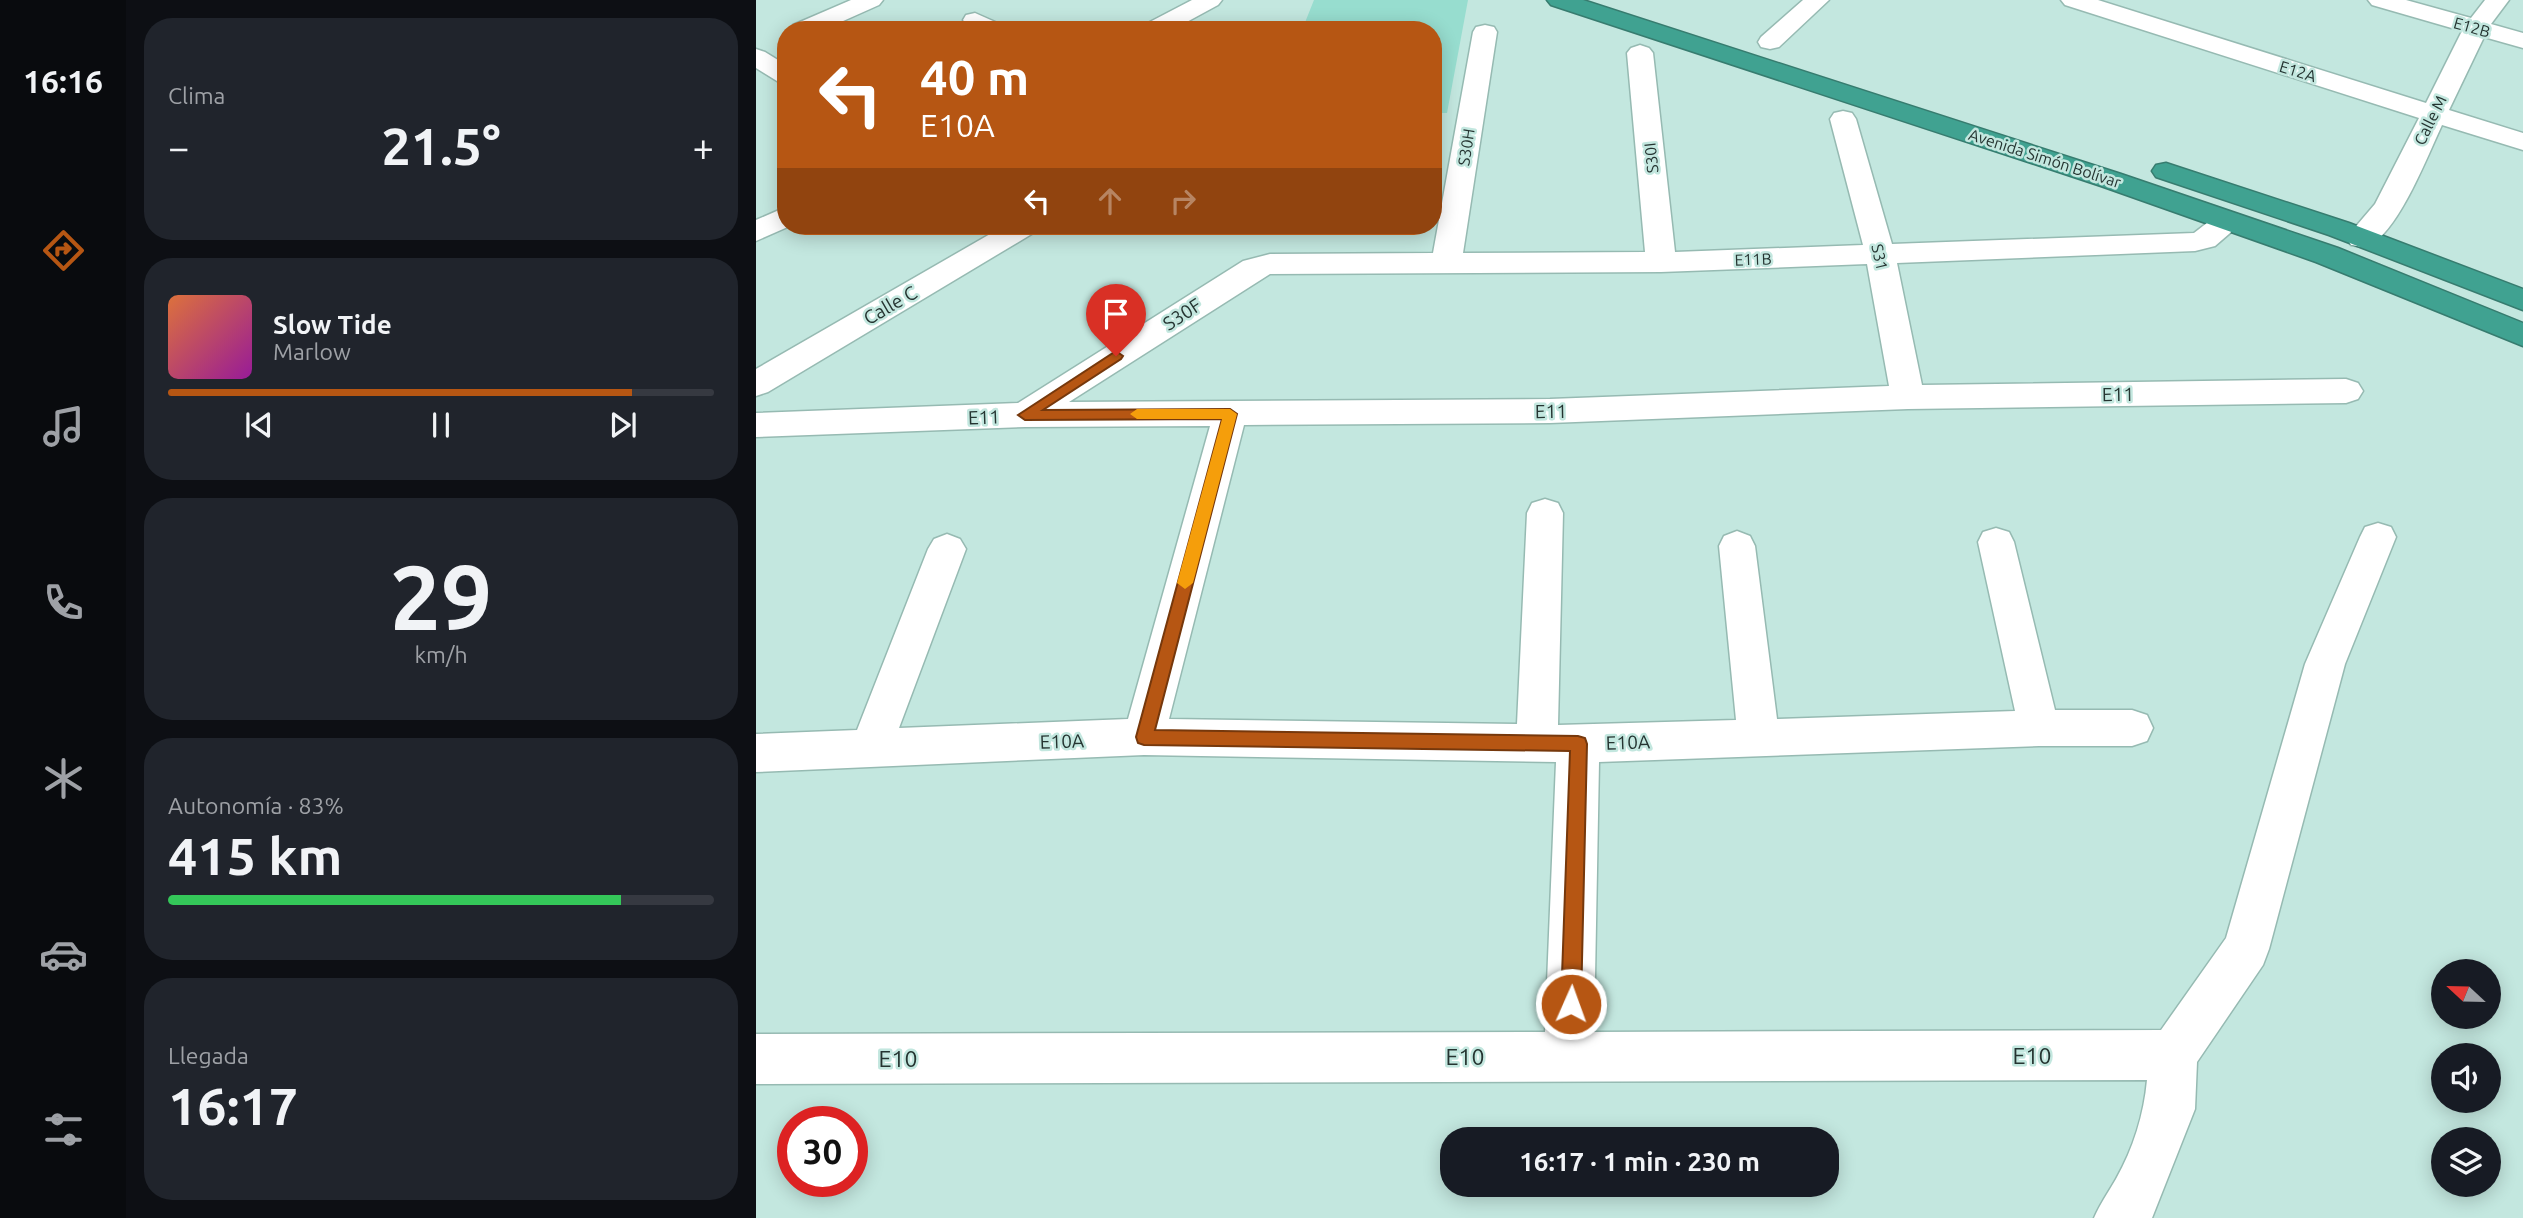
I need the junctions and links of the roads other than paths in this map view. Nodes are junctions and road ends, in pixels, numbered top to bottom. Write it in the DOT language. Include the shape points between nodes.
graph roads {
  1 [pos="871,0"];
  2 [pos="1210,0"];
  3 [pos="1559,0"];
  4 [pos="1817,0"];
  5 [pos="2073,0"];
  6 [pos="2380,0"];
  7 [pos="2497,0"];
  8 [pos="823,21"];
  9 [pos="1170,21"];
  10 [pos="2476,28"];
  11 [pos="1485,32"];
  12 [pos="1757,38"];
  13 [pos="777,41"];
  14 [pos="2523,41"];
  15 [pos="756,49"];
  16 [pos="1640,53"];
  17 [pos="756,57"];
  18 [pos="777,70"];
  19 [pos="1861,71"];
  20 [pos="2433,113"];
  21 [pos="1843,120"];
  22 [pos="2055,134"];
  23 [pos="2523,142"];
  24 [pos="777,221"];
  25 [pos="2229,221"];
  26 [pos="756,232"];
  27 [pos="1006,235"];
  28 [pos="2361,238"];
  29 [pos="1880,254"];
  30 [pos="1447,262"];
  31 [pos="1661,262"];
  32 [pos="1270,264"];
  33 [pos="2523,300"];
  34 [pos="2523,335"];
  35 [pos="756,384"];
  36 [pos="2346,391"];
  37 [pos="1908,397"];
  38 [pos="1230,414"];
  39 [pos="1025,415"];
  40 [pos="758,428"];
  41 [pos="1545,513"];
  42 [pos="2378,537"];
  43 [pos="1996,542"];
  44 [pos="1737,546"];
  45 [pos="947,549"];
  46 [pos="2039,728"];
  47 [pos="2132,728"];
  48 [pos="1758,736"];
  49 [pos="1144,737"];
  50 [pos="1558,743"];
  51 [pos="871,748"];
  52 [pos="756,753"];
  53 [pos="2173,1055"];
  54 [pos="1569,1056"];
  55 [pos="756,1059"];
  56 [pos="2122,1218"];
  1 -- 8 [label="street"];
  2 -- 9 [label="street"];
  3 -- 25 [label="highway, Avenida Simón Bolívar"];
  4 -- 12 [label="street"];
  5 -- 20 [label="street, E12A"];
  6 -- 10 [label="street, E12B"];
  7 -- 10 [label="street, Calle M"];
  10 -- 14 [label="street, E12B"];
  10 -- 20 [label="street, Calle M"];
  11 -- 30 [label="street, S30H"];
  12 -- 19 [label="highway"];
  13 -- 15 [label="street"];
  16 -- 31 [label="street, S30I"];
  17 -- 18 [label="street"];
  20 -- 23 [label="street, E12A"];
  20 -- 28 [label="street, Calle M" via="2388,208"];
  21 -- 29 [label="street, S31"];
  22 -- 28 [label="highway, Avenida Simón Bolívar"];
  24 -- 26 [label="street"];
  25 -- 29 [label="street, E11B" via="2195,242"];
  25 -- 34 [label="highway, Avenida Simón Bolívar" via="2327,255"];
  27 -- 35 [label="street, Calle C"];
  28 -- 33 [label="highway, Avenida Simón Bolívar"];
  29 -- 31 [label="street, E11B"];
  29 -- 37 [label="street, S31"];
  30 -- 31 [label="street, E11B"];
  30 -- 32 [label="street, E11B"];
  32 -- 39 [label="street, S30F" via="1254,268"];
  36 -- 37 [label="street, E11"];
  37 -- 38 [label="street, E11" via="1550,411"];
  38 -- 39 [label="street, E11"];
  38 -- 49 [label="street"];
  39 -- 40 [label="street, E11"];
  41 -- 50 [label="street"];
  42 -- 53 [label="street" via="2325,664 2246,948"];
  43 -- 46 [label="street"];
  44 -- 48 [label="street"];
  45 -- 51 [label="street"];
  46 -- 47 [label="street, E10A"];
  46 -- 48 [label="street, E10A"];
  48 -- 50 [label="street, E10A"];
  49 -- 50 [label="street, E10A"];
  49 -- 51 [label="street, E10A"];
  50 -- 54 [label="street"];
  51 -- 52 [label="street, E10A"];
  53 -- 54 [label="street, E10"];
  53 -- 56 [label="street" via="2169,1109 2135,1197"];
  54 -- 55 [label="street, E10"];
}
